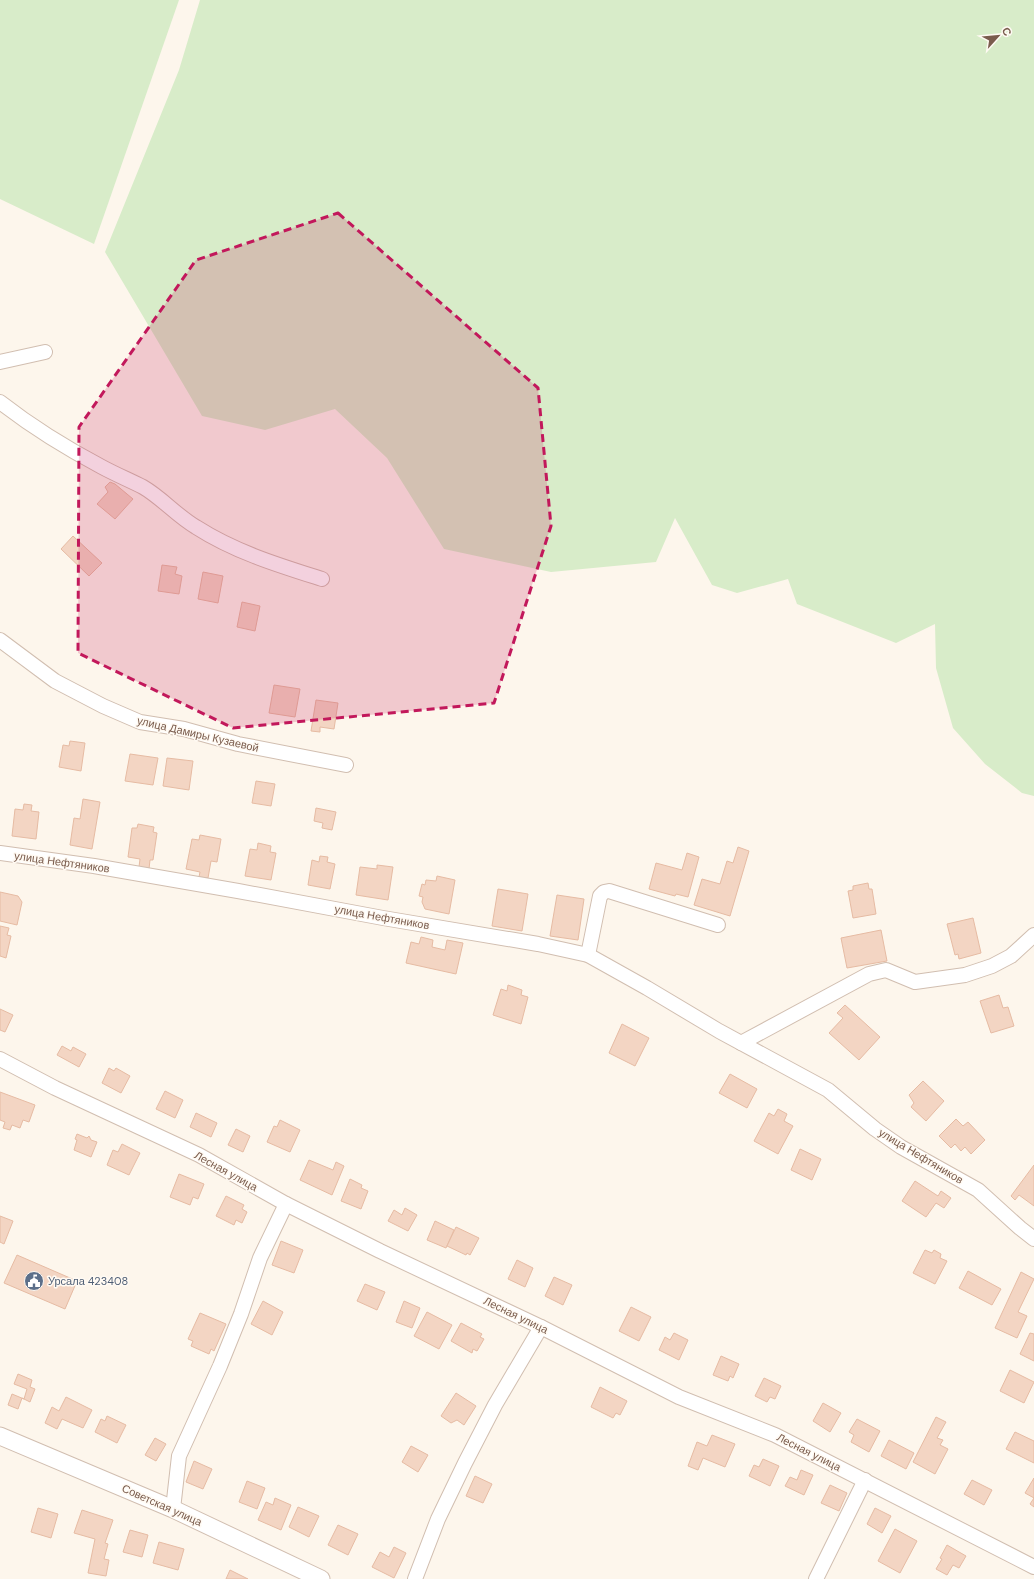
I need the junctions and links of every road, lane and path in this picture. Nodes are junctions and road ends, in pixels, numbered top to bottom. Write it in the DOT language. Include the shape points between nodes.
graph roads {
  1 [pos="45,352"];
  2 [pos="0,362"];
  3 [pos="0,402"];
  4 [pos="322,579"];
  5 [pos="0,640"];
  6 [pos="346,765"];
  7 [pos="0,853"];
  8 [pos="718,925"];
  9 [pos="1034,935"];
  10 [pos="588,955"];
  11 [pos="741,1043"];
  12 [pos="0,1059"];
  13 [pos="286,1204"];
  14 [pos="1034,1239"];
  15 [pos="541,1327"];
  16 [pos="0,1436"];
  17 [pos="865,1480"];
  18 [pos="173,1509"];
  19 [pos="1034,1566"];
  20 [pos="322,1579"];
  21 [pos="415,1579"];
  22 [pos="816,1579"];
  1 -- 2 [label="street"];
  3 -- 4 [label="street" via="25,422 53,439 144,488 195,527 216,539 256,558"];
  5 -- 6 [label="street, улица Дамиры Кузаевой" via="55,681 140,722 184,729 238,744"];
  7 -- 10 [label="street, улица Нефтяников" via="94,866"];
  8 -- 10 [label="street" via="609,891 604,892 600,896"];
  9 -- 11 [label="street" via="1011,956 992,966 965,974 915,982 886,970 869,974"];
  10 -- 11 [label="street, улица Нефтяников"];
  11 -- 14 [label="street, улица Нефтяников" via="828,1090 901,1147 978,1190"];
  12 -- 13 [label="street, Лесная улица" via="55,1088 199,1155"];
  13 -- 15 [label="street, Лесная улица"];
  13 -- 18 [label="street" via="260,1258 220,1366 179,1456"];
  15 -- 17 [label="street, Лесная улица" via="678,1397 775,1435"];
  15 -- 21 [label="street" via="462,1470 438,1519"];
  16 -- 18 [label="street, Советская улица"];
  17 -- 19 [label="street, Лесная улица"];
  17 -- 22 [label="street"];
  18 -- 20 [label="street, Советская улица"];
}
